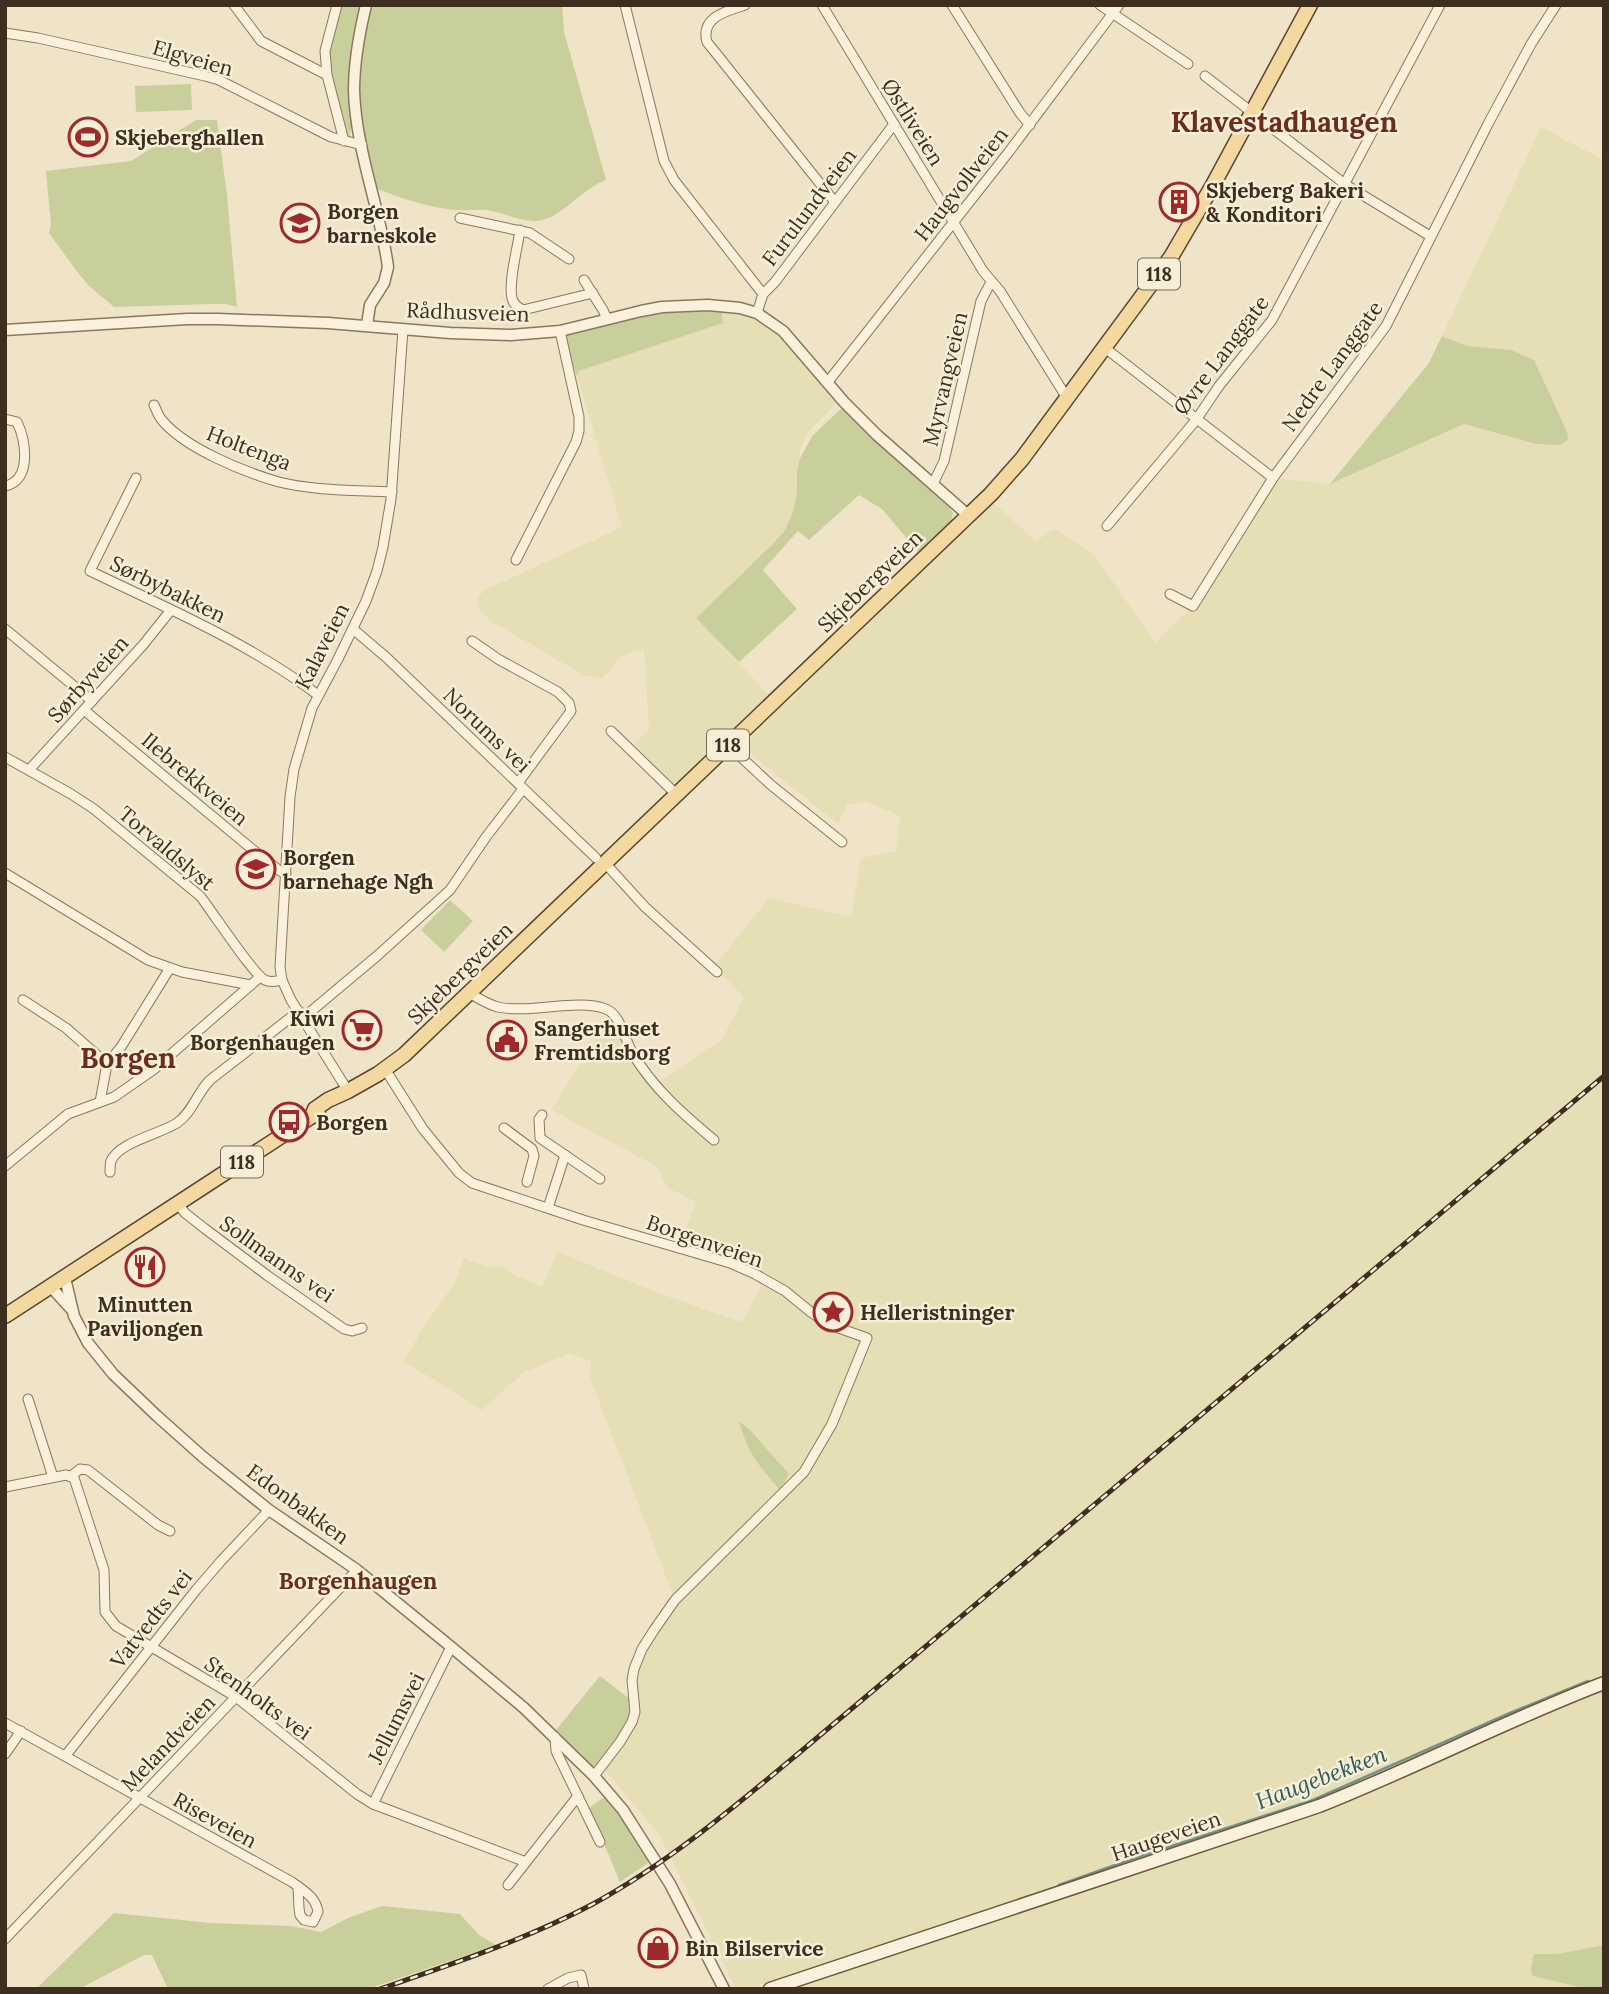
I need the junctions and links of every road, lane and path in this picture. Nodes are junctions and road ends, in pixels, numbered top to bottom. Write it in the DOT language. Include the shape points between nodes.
graph roads {
  1 [pos="234,5"];
  2 [pos="337,5"];
  3 [pos="366,5"];
  4 [pos="625,5"];
  5 [pos="745,5"];
  6 [pos="822,5"];
  7 [pos="952,5"];
  8 [pos="1100,5"];
  9 [pos="1310,5"];
  10 [pos="1440,5"];
  11 [pos="1556,5"];
  12 [pos="1116,9"];
  13 [pos="5,33"];
  14 [pos="1188,64"];
  15 [pos="327,75"];
  16 [pos="1205,76"];
  17 [pos="1252,112"];
  18 [pos="894,124"];
  19 [pos="1030,125"];
  20 [pos="344,141"];
  21 [pos="362,145"];
  22 [pos="1346,185"];
  23 [pos="835,201"];
  24 [pos="460,218"];
  25 [pos="954,221"];
  26 [pos="520,230"];
  27 [pos="1430,236"];
  28 [pos="569,259"];
  29 [pos="584,280"];
  30 [pos="991,282"];
  31 [pos="593,293"];
  32 [pos="763,293"];
  33 [pos="757,313"];
  34 [pos="607,319"];
  35 [pos="367,325"];
  36 [pos="403,329"];
  37 [pos="5,330"];
  38 [pos="560,331"];
  39 [pos="1105,348"];
  40 [pos="827,383"];
  41 [pos="1068,398"];
  42 [pos="154,405"];
  43 [pos="5,419"];
  44 [pos="1196,420"];
  45 [pos="136,478"];
  46 [pos="1273,478"];
  47 [pos="933,484"];
  48 [pos="5,486"];
  49 [pos="392,492"];
  50 [pos="969,516"];
  51 [pos="1107,527"];
  52 [pos="516,559"];
  53 [pos="1170,594"];
  54 [pos="171,610"];
  55 [pos="5,629"];
  56 [pos="353,629"];
  57 [pos="472,641"];
  58 [pos="318,695"];
  59 [pos="92,701"];
  60 [pos="84,710"];
  61 [pos="611,731"];
  62 [pos="728,745"];
  63 [pos="5,757"];
  64 [pos="29,770"];
  65 [pos="520,786"];
  66 [pos="676,794"];
  67 [pos="842,842"];
  68 [pos="601,861"];
  69 [pos="5,873"];
  70 [pos="286,873"];
  71 [pos="170,968"];
  72 [pos="717,972"];
  73 [pos="260,978"];
  74 [pos="282,980"];
  75 [pos="251,985"];
  76 [pos="469,993"];
  77 [pos="23,1000"];
  78 [pos="301,1014"];
  79 [pos="107,1064"];
  80 [pos="385,1069"];
  81 [pos="347,1092"];
  82 [pos="100,1102"];
  83 [pos="542,1115"];
  84 [pos="504,1128"];
  85 [pos="714,1140"];
  86 [pos="565,1155"];
  87 [pos="5,1166"];
  88 [pos="110,1172"];
  89 [pos="600,1180"];
  90 [pos="527,1182"];
  91 [pos="178,1203"];
  92 [pos="548,1208"];
  93 [pos="65,1278"];
  94 [pos="51,1287"];
  95 [pos="73,1311"];
  96 [pos="5,1316"];
  97 [pos="362,1328"];
  98 [pos="28,1399"];
  99 [pos="71,1476"];
  100 [pos="53,1477"];
  101 [pos="5,1487"];
  102 [pos="269,1510"];
  103 [pos="170,1531"];
  104 [pos="357,1570"];
  105 [pos="151,1647"];
  106 [pos="451,1647"];
  107 [pos="1604,1683"];
  108 [pos="236,1697"];
  109 [pos="5,1723"];
  110 [pos="20,1731"];
  111 [pos="555,1737"];
  112 [pos="5,1754"];
  113 [pos="66,1755"];
  114 [pos="594,1776"];
  115 [pos="578,1796"];
  116 [pos="140,1797"];
  117 [pos="373,1804"];
  118 [pos="600,1842"];
  119 [pos="526,1862"];
  120 [pos="508,1885"];
  121 [pos="298,1886"];
  122 [pos="5,1939"];
  123 [pos="548,1989"];
  124 [pos="584,1989"];
  125 [pos="724,1989"];
  126 [pos="770,1989"];
  1 -- 15 [label="street" via="261,41"];
  2 -- 15 [label="street" via="325,51"];
  3 -- 21 [label="street" via="355,71"];
  4 -- 32 [label="street" via="664,161"];
  5 -- 23 [label="street" via="710,21 705,28 707,42"];
  6 -- 18 [label="street, Østliveien"];
  7 -- 19 [label="street"];
  8 -- 12 [label="street"];
  9 -- 17 [label="main road, Skjebergveien / 118"];
  10 -- 22 [label="street, Øvre Langgate"];
  11 -- 27 [label="street, Nedre Langgate"];
  12 -- 14 [label="street"];
  12 -- 19 [label="street, Haugvollveien"];
  13 -- 20 [label="street, Elgveien" via="219,80"];
  15 -- 20 [label="street"];
  16 -- 17 [label="street"];
  17 -- 22 [label="street"];
  17 -- 39 [label="main road, Skjebergveien / 118" via="1171,257"];
  18 -- 23 [label="street, Furulundveien"];
  18 -- 25 [label="street, Østliveien"];
  19 -- 25 [label="street, Haugvollveien"];
  20 -- 21 [label="street, Elgveien"];
  21 -- 35 [label="street" via="388,267 370,305"];
  22 -- 27 [label="street"];
  22 -- 44 [label="street, Øvre Langgate" via="1272,320"];
  23 -- 32 [label="street, Furulundveien"];
  24 -- 26 [label="street"];
  25 -- 30 [label="street, Østliveien"];
  25 -- 40 [label="street, Haugvollveien"];
  26 -- 28 [label="street"];
  26 -- 31 [label="street" via="511,288 512,300 519,308"];
  27 -- 46 [label="street, Nedre Langgate" via="1386,326"];
  29 -- 31 [label="street"];
  30 -- 41 [label="street, Østliveien"];
  30 -- 47 [label="street, Myrvangveien" via="981,301 944,461"];
  31 -- 34 [label="street"];
  32 -- 33 [label="street, Furulundveien"];
  33 -- 34 [label="street, Rådhusveien" via="721,305 680,306"];
  33 -- 40 [label="street, Rådhusveien" via="783,331"];
  34 -- 38 [label="street, Rådhusveien"];
  35 -- 36 [label="street, Rådhusveien"];
  35 -- 37 [label="street, Rådhusveien" via="187,319"];
  36 -- 38 [label="street, Rådhusveien" via="511,335"];
  36 -- 49 [label="street, Kalaveien"];
  38 -- 52 [label="street" via="579,431"];
  39 -- 41 [label="main road, Skjebergveien / 118"];
  39 -- 44 [label="street"];
  40 -- 47 [label="street, Rådhusveien"];
  41 -- 50 [label="main road, Skjebergveien / 118" via="1022,459"];
  42 -- 49 [label="street, Holtenga" via="161,419 200,450 257,474 302,486"];
  43 -- 48 [label="street" via="17,422 24,461 20,479"];
  44 -- 46 [label="street"];
  44 -- 51 [label="street, Øvre Langgate"];
  45 -- 54 [label="street, Sørbybakken" via="90,571"];
  46 -- 53 [label="street, Nedre Langgate" via="1193,606"];
  47 -- 50 [label="street, Rådhusveien"];
  49 -- 56 [label="street, Kalaveien" via="377,571"];
  50 -- 62 [label="main road, Skjebergveien / 118"];
  54 -- 58 [label="street, Sørbybakken" via="243,646"];
  54 -- 59 [label="street, Sørbyveien"];
  55 -- 59 [label="street"];
  56 -- 58 [label="street, Kalaveien"];
  56 -- 65 [label="street, Norums vei"];
  57 -- 65 [label="street" via="569,703 571,711"];
  58 -- 70 [label="street, Kalaveien" via="294,769"];
  59 -- 60 [label="street, Sørbyveien"];
  60 -- 64 [label="street, Sørbyveien"];
  60 -- 70 [label="street, Ilebrekkveien"];
  61 -- 66 [label="street"];
  62 -- 66 [label="main road, Skjebergveien / 118"];
  62 -- 67 [label="street"];
  63 -- 64 [label="street, Torvaldslyst"];
  64 -- 73 [label="street, Torvaldslyst" via="94,809 200,896"];
  65 -- 68 [label="street, Norums vei"];
  65 -- 78 [label="street" via="450,890 377,956"];
  66 -- 68 [label="main road, Skjebergveien / 118"];
  68 -- 72 [label="street, Norums vei"];
  68 -- 76 [label="main road, Skjebergveien / 118"];
  69 -- 71 [label="street" via="138,955"];
  70 -- 74 [label="street, Kalaveien"];
  71 -- 75 [label="street"];
  71 -- 79 [label="street"];
  73 -- 74 [label="street"];
  73 -- 75 [label="street"];
  74 -- 78 [label="street"];
  75 -- 82 [label="street" via="153,1070"];
  76 -- 80 [label="main road, Skjebergveien / 118"];
  76 -- 85 [label="street" via="496,1007 586,1005 613,1013 631,1052 655,1086"];
  77 -- 79 [label="street" via="66,1028"];
  78 -- 81 [label="street"];
  78 -- 88 [label="street" via="210,1080 182,1120 121,1150 111,1160"];
  79 -- 82 [label="street"];
  80 -- 81 [label="main road, Skjebergveien / 118"];
  80 -- 92 [label="street, Borgenveien" via="423,1129 464,1179"];
  81 -- 91 [label="main road, Skjebergveien / 118" via="332,1107"];
  82 -- 87 [label="street" via="68,1114"];
  83 -- 86 [label="street" via="540,1138"];
  84 -- 90 [label="street" via="532,1149"];
  86 -- 89 [label="street"];
  86 -- 92 [label="street"];
  91 -- 93 [label="main road, Skjebergveien / 118"];
  91 -- 97 [label="street, Sollmanns vei" via="204,1228 344,1329"];
  92 -- 114 [label="street, Borgenveien" via="755,1274 830,1325 867,1338 832,1424 804,1472 675,1600 648,1640 634,1669 632,1722"];
  93 -- 94 [label="main road, Skjebergveien / 118"];
  93 -- 95 [label="street, Edonbakken"];
  94 -- 95 [label="street, Edonbakken"];
  94 -- 96 [label="main road, Skjebergveien / 118"];
  95 -- 102 [label="street, Edonbakken" via="88,1343 113,1374 176,1434"];
  98 -- 100 [label="street"];
  99 -- 100 [label="street"];
  99 -- 103 [label="street" via="80,1469 88,1470"];
  99 -- 105 [label="street, Stenholts vei" via="77,1482 104,1570 107,1617"];
  100 -- 101 [label="street"];
  102 -- 104 [label="street, Edonbakken"];
  102 -- 105 [label="street, Vatvedts vei" via="221,1560"];
  104 -- 106 [label="street, Edonbakken"];
  104 -- 108 [label="street, Melandveien"];
  105 -- 108 [label="street, Stenholts vei"];
  105 -- 113 [label="street, Vatvedts vei"];
  106 -- 111 [label="street, Edonbakken"];
  106 -- 117 [label="street, Jellumsvei"];
  107 -- 126 [label="main road, Haugeveien" via="1319,1806"];
  108 -- 116 [label="street, Melandveien"];
  108 -- 117 [label="street, Stenholts vei"];
  109 -- 110 [label="street, Riseveien"];
  110 -- 112 [label="street"];
  110 -- 113 [label="street, Riseveien"];
  111 -- 114 [label="street, Edonbakken"];
  111 -- 115 [label="street" via="556,1751"];
  113 -- 116 [label="street, Riseveien"];
  114 -- 125 [label="street, Edonbakken" via="623,1810 670,1884"];
  115 -- 118 [label="street"];
  115 -- 119 [label="street"];
  116 -- 121 [label="street, Riseveien"];
  116 -- 122 [label="street, Melandveien"];
  117 -- 119 [label="street, Stenholts vei"];
  119 -- 120 [label="street"];
  123 -- 124 [label="street" via="581,1975"];
}
